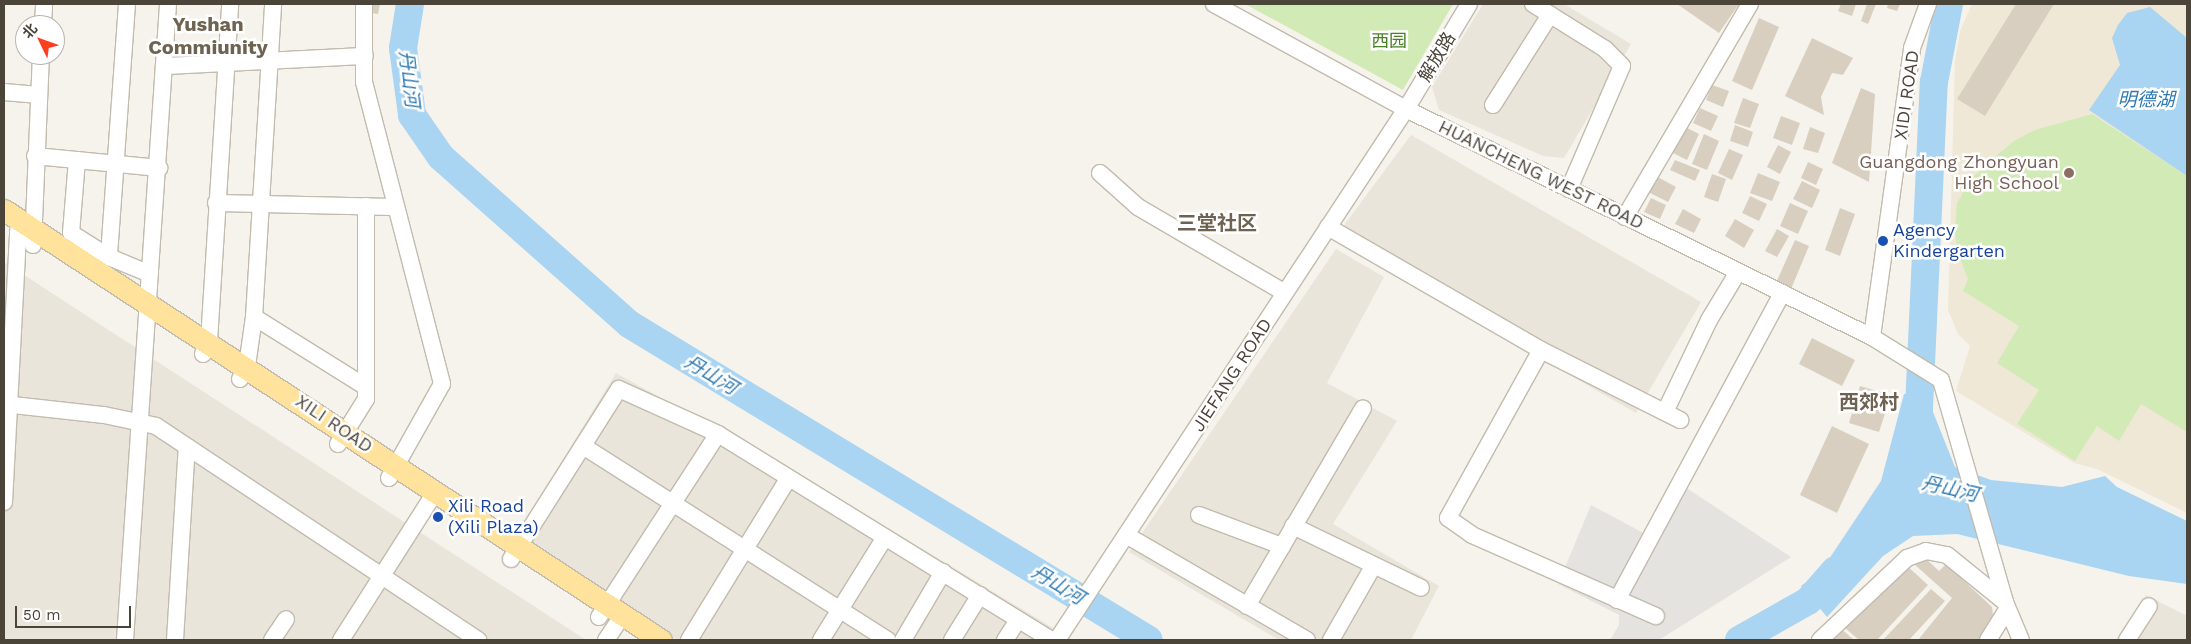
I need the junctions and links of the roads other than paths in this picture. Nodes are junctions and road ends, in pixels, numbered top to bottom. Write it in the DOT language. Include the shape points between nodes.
graph roads {
  1 [pos="127,4"];
  2 [pos="168,4"];
  3 [pos="230,4"];
  4 [pos="273,4"];
  5 [pos="364,4"];
  6 [pos="1214,4"];
  7 [pos="1469,4"];
  8 [pos="1532,4"];
  9 [pos="1750,4"];
  10 [pos="1928,4"];
  11 [pos="1550,15"];
  12 [pos="365,56"];
  13 [pos="270,61"];
  14 [pos="226,63"];
  15 [pos="40,65"];
  16 [pos="165,66"];
  17 [pos="4,92"];
  18 [pos="39,95"];
  19 [pos="1493,105"];
  20 [pos="1406,109"];
  21 [pos="35,156"];
  22 [pos="77,160"];
  23 [pos="115,164"];
  24 [pos="160,168"];
  25 [pos="1100,173"];
  26 [pos="1569,189"];
  27 [pos="216,203"];
  28 [pos="261,204"];
  29 [pos="366,206"];
  30 [pos="395,207"];
  31 [pos="1625,216"];
  32 [pos="1328,227"];
  33 [pos="18,228"];
  34 [pos="110,257"];
  35 [pos="1738,272"];
  36 [pos="150,274"];
  37 [pos="1285,293"];
  38 [pos="1782,293"];
  39 [pos="147,310"];
  40 [pos="254,317"];
  41 [pos="1872,337"];
  42 [pos="206,348"];
  43 [pos="1541,350"];
  44 [pos="243,372"];
  45 [pos="366,387"];
  46 [pos="7,404"];
  47 [pos="1363,408"];
  48 [pos="1665,412"];
  49 [pos="1680,420"];
  50 [pos="140,423"];
  51 [pos="718,434"];
  52 [pos="342,438"];
  53 [pos="187,446"];
  54 [pos="582,446"];
  55 [pos="393,472"];
  56 [pos="788,479"];
  57 [pos="432,498"];
  58 [pos="4,502"];
  59 [pos="673,504"];
  60 [pos="1199,515"];
  61 [pos="1294,526"];
  62 [pos="885,537"];
  63 [pos="1122,542"];
  64 [pos="1282,546"];
  65 [pos="745,550"];
  66 [pos="515,552"];
  67 [pos="1374,565"];
  68 [pos="943,572"];
  69 [pos="382,576"];
  70 [pos="1421,588"];
  71 [pos="980,595"];
  72 [pos="1617,600"];
  73 [pos="2006,605"];
  74 [pos="1247,606"];
  75 [pos="2149,606"];
  76 [pos="840,610"];
  77 [pos="1656,616"];
  78 [pos="286,619"];
  79 [pos="1018,620"];
  80 [pos="610,621"];
  81 [pos="125,640"];
  82 [pos="175,640"];
  83 [pos="272,640"];
  84 [pos="341,640"];
  85 [pos="478,640"];
  86 [pos="635,640"];
  87 [pos="662,640"];
  88 [pos="689,640"];
  89 [pos="821,640"];
  90 [pos="888,640"];
  91 [pos="903,640"];
  92 [pos="952,640"];
  93 [pos="1005,640"];
  94 [pos="1052,640"];
  95 [pos="1058,640"];
  96 [pos="1307,640"];
  97 [pos="1331,640"];
  98 [pos="1820,640"];
  99 [pos="1988,640"];
  100 [pos="2021,640"];
  101 [pos="2128,640"];
  1 -- 23 [label="street"];
  2 -- 16 [label="street"];
  3 -- 14 [label="street"];
  4 -- 13 [label="street"];
  5 -- 12 [label="street"];
  6 -- 20 [label="street, HUANCHENG WEST ROAD"];
  7 -- 20 [label="street, 解放路"];
  8 -- 11 [label="street"];
  9 -- 31 [label="street"];
  10 -- 41 [label="street, XIDI ROAD" via="1912,48"];
  11 -- 19 [label="street"];
  11 -- 26 [label="street" via="1605,49 1622,66"];
  12 -- 13 [label="street"];
  12 -- 30 [label="street" via="364,82"];
  13 -- 14 [label="street"];
  13 -- 28 [label="street"];
  14 -- 16 [label="street"];
  14 -- 27 [label="street"];
  15 -- 18 [label="street"];
  16 -- 24 [label="street"];
  17 -- 18 [label="street"];
  18 -- 21 [label="street"];
  20 -- 26 [label="street, HUANCHENG WEST ROAD"];
  20 -- 32 [label="street, JIEFANG ROAD"];
  21 -- 22 [label="street"];
  21 -- 33 [label="street"];
  22 -- 23 [label="street"];
  22 -- 34 [label="street" via="71,233"];
  23 -- 24 [label="street"];
  23 -- 34 [label="street"];
  24 -- 36 [label="street"];
  25 -- 37 [label="street" via="1138,207"];
  26 -- 31 [label="street, HUANCHENG WEST ROAD"];
  27 -- 28 [label="street"];
  27 -- 42 [label="street"];
  28 -- 29 [label="street"];
  28 -- 40 [label="street"];
  29 -- 30 [label="street"];
  29 -- 45 [label="street"];
  30 -- 55 [label="street" via="442,384"];
  31 -- 35 [label="street, HUANCHENG WEST ROAD"];
  32 -- 37 [label="street, JIEFANG ROAD"];
  32 -- 43 [label="street"];
  33 -- 39 [label="main road, XILI ROAD"];
  33 -- 46 [label="street"];
  34 -- 36 [label="street"];
  35 -- 38 [label="street, HUANCHENG WEST ROAD"];
  35 -- 48 [label="street" via="1709,320"];
  36 -- 39 [label="street"];
  37 -- 63 [label="street, JIEFANG ROAD"];
  38 -- 41 [label="street, HUANCHENG WEST ROAD"];
  38 -- 72 [label="street"];
  39 -- 42 [label="main road, XILI ROAD"];
  39 -- 50 [label="street"];
  40 -- 44 [label="street"];
  40 -- 45 [label="street"];
  41 -- 73 [label="street, HUANCHENG WEST ROAD" via="1941,380"];
  42 -- 44 [label="main road, XILI ROAD"];
  43 -- 48 [label="street"];
  43 -- 72 [label="street" via="1448,518 1472,535"];
  44 -- 52 [label="main road, XILI ROAD"];
  45 -- 52 [label="street" via="366,399"];
  46 -- 50 [label="street"];
  46 -- 58 [label="street"];
  47 -- 61 [label="street"];
  48 -- 49 [label="street"];
  50 -- 53 [label="street" via="156,426"];
  50 -- 81 [label="street"];
  51 -- 54 [label="street" via="619,389"];
  51 -- 56 [label="street"];
  51 -- 59 [label="street"];
  52 -- 55 [label="main road, XILI ROAD"];
  53 -- 69 [label="street"];
  53 -- 82 [label="street"];
  54 -- 59 [label="street"];
  54 -- 66 [label="street"];
  55 -- 57 [label="main road, XILI ROAD"];
  56 -- 62 [label="street"];
  56 -- 65 [label="street"];
  57 -- 66 [label="main road, XILI ROAD"];
  57 -- 69 [label="street"];
  59 -- 65 [label="street"];
  59 -- 80 [label="street"];
  60 -- 64 [label="street"];
  61 -- 64 [label="street"];
  61 -- 67 [label="street"];
  62 -- 68 [label="street"];
  62 -- 76 [label="street"];
  63 -- 74 [label="street"];
  63 -- 95 [label="street, JIEFANG ROAD"];
  64 -- 74 [label="street"];
  65 -- 76 [label="street"];
  65 -- 88 [label="street"];
  66 -- 80 [label="main road, XILI ROAD"];
  67 -- 70 [label="street"];
  67 -- 97 [label="street"];
  68 -- 71 [label="street"];
  68 -- 91 [label="street"];
  69 -- 84 [label="street"];
  69 -- 85 [label="street"];
  71 -- 79 [label="street"];
  71 -- 92 [label="street"];
  72 -- 77 [label="street"];
  73 -- 98 [label="street" via="1947,554 1926,551 1907,558"];
  73 -- 99 [label="street"];
  73 -- 100 [label="street"];
  74 -- 96 [label="street"];
  75 -- 101 [label="street"];
  76 -- 89 [label="street"];
  76 -- 90 [label="street"];
  78 -- 83 [label="street"];
  79 -- 93 [label="street"];
  79 -- 94 [label="street"];
  80 -- 86 [label="main road, XILI ROAD"];
  80 -- 87 [label="main road, XILI ROAD"];
}
